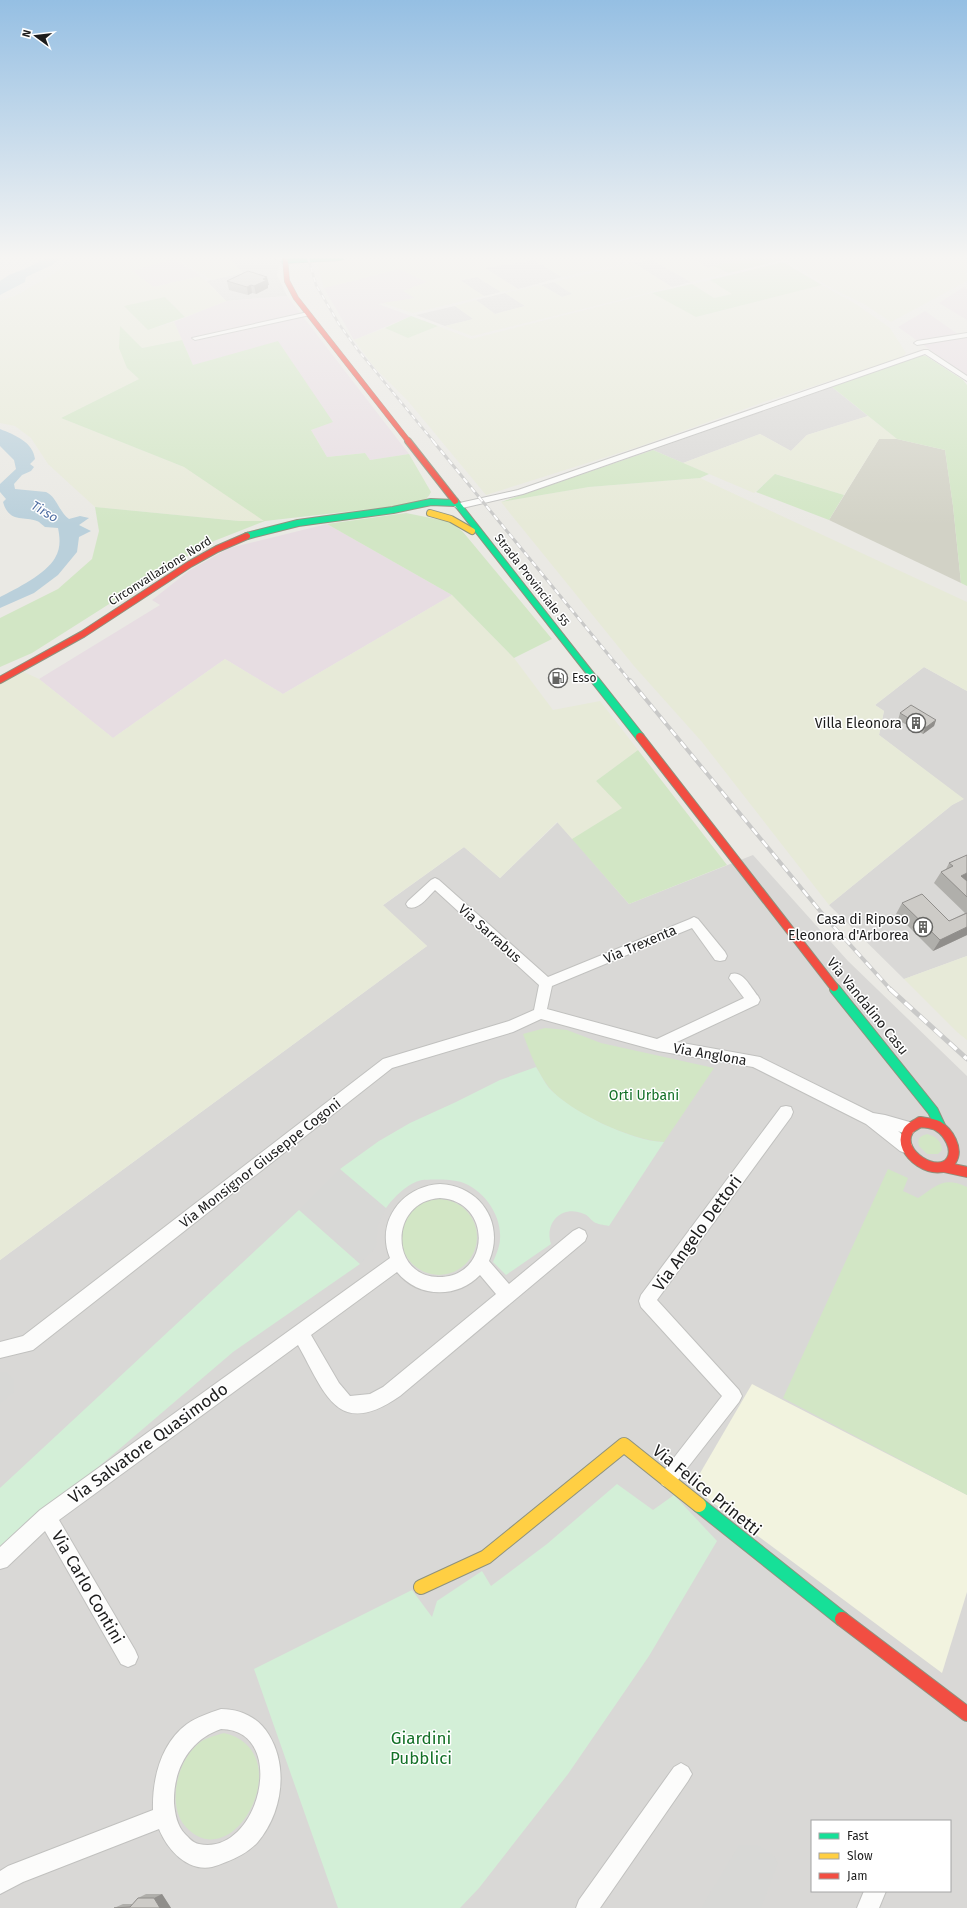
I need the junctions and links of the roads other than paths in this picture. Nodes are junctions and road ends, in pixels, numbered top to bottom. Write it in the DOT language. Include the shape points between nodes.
graph roads {
  1 [pos="335,347"];
  2 [pos="967,379"];
  3 [pos="431,473"];
  4 [pos="431,502"];
  5 [pos="457,505"];
  6 [pos="393,510"];
  7 [pos="430,513"];
  8 [pos="494,550"];
  9 [pos="0,680"];
  10 [pos="736,862"];
  11 [pos="412,904"];
  12 [pos="720,956"];
  13 [pos="736,978"];
  14 [pos="546,983"];
  15 [pos="540,1013"];
  16 [pos="658,1045"];
  17 [pos="918,1092"];
  18 [pos="786,1112"];
  19 [pos="917,1118"];
  20 [pos="871,1119"];
  21 [pos="940,1126"];
  22 [pos="905,1146"];
  23 [pos="944,1167"];
  24 [pos="967,1172"];
  25 [pos="579,1236"];
  26 [pos="398,1262"];
  27 [pos="480,1263"];
  28 [pos="508,1296"];
  29 [pos="301,1333"];
  30 [pos="0,1350"];
  31 [pos="668,1479"];
  32 [pos="47,1517"];
  33 [pos="0,1560"];
  34 [pos="421,1587"];
  35 [pos="128,1657"];
  36 [pos="967,1714"];
  37 [pos="681,1774"];
  38 [pos="165,1816"];
  39 [pos="0,1883"];
  40 [pos="875,1892"];
  41 [pos="587,1908"];
  42 [pos="868,1908"];
  1 -- 3 [label="main road, Strada Provinciale 55"];
  2 -- 5 [label="street" via="926,351 520,492"];
  3 -- 4 [label="main road" via="437,491"];
  3 -- 5 [label="main road, Strada Provinciale 55"];
  4 -- 5 [label="main road, Circonvallazione Nord"];
  4 -- 6 [label="main road, Circonvallazione Nord"];
  5 -- 7 [label="main road, Circonvallazione Nord"];
  5 -- 8 [label="main road, Strada Provinciale 55"];
  6 -- 7 [label="main road, Circonvallazione Nord"];
  6 -- 9 [label="main road, Circonvallazione Nord" via="298,523 252,534 190,564 83,634"];
  7 -- 8 [label="main road" via="459,522"];
  8 -- 10 [label="main road, Strada Provinciale 55"];
  10 -- 17 [label="main road, Via Vandalino Casu"];
  11 -- 14 [label="street, Via Sarrabus" via="435,883"];
  12 -- 14 [label="street, Via Trexenta" via="694,922"];
  13 -- 16 [label="street" via="753,1000"];
  14 -- 15 [label="street"];
  15 -- 16 [label="street, Via Anglona"];
  15 -- 30 [label="street, Via Monsignor Giuseppe Cogoni" via="513,1026 388,1063 27,1344"];
  16 -- 20 [label="street, Via Anglona" via="754,1061"];
  17 -- 19 [label="main road"];
  17 -- 21 [label="main road, Via Vandalino Casu" via="933,1111"];
  18 -- 31 [label="street, Via Angelo Dettori" via="647,1301 733,1396"];
  19 -- 20 [label="street, Via Anglona" via="885,1121"];
  19 -- 21 [label="main road"];
  19 -- 22 [label="main road" via="905,1134"];
  20 -- 22 [label="street, Via Anglona"];
  21 -- 23 [label="main road" via="960,1149 954,1161"];
  22 -- 23 [label="main road" via="910,1155 925,1166"];
  23 -- 24 [label="main road"];
  25 -- 28 [label="street"];
  26 -- 27 [label="street" via="407,1273 425,1282 443,1284 463,1278"];
  26 -- 27 [label="street" via="391,1242 394,1224 402,1209 418,1197 435,1191 454,1192 470,1200 482,1214 488,1230 486,1249"];
  26 -- 29 [label="street, Via Salvatore Quasimodo"];
  27 -- 28 [label="street"];
  28 -- 29 [label="street" via="394,1390 382,1399 370,1403 343,1402"];
  29 -- 32 [label="street, Via Salvatore Quasimodo"];
  31 -- 34 [label="main road, Via Felice Prinetti" via="624,1445 486,1557"];
  31 -- 36 [label="main road, Via Felice Prinetti" via="860,1633"];
  32 -- 33 [label="street, Via Salvatore Quasimodo"];
  32 -- 35 [label="street, Via Carlo Contini"];
  37 -- 41 [label="street"];
  38 -- 38 [label="street" via="173,1836 187,1850 198,1855 204,1857 224,1854 242,1843 258,1825 268,1803 271,1781 270,1760 263,1742 252,1728 237,1720 221,1719 204,1724 189,1736 176,1753 167,1773 163,1795"];
  38 -- 39 [label="street" via="16,1874"];
  40 -- 42 [label="street"];
}
